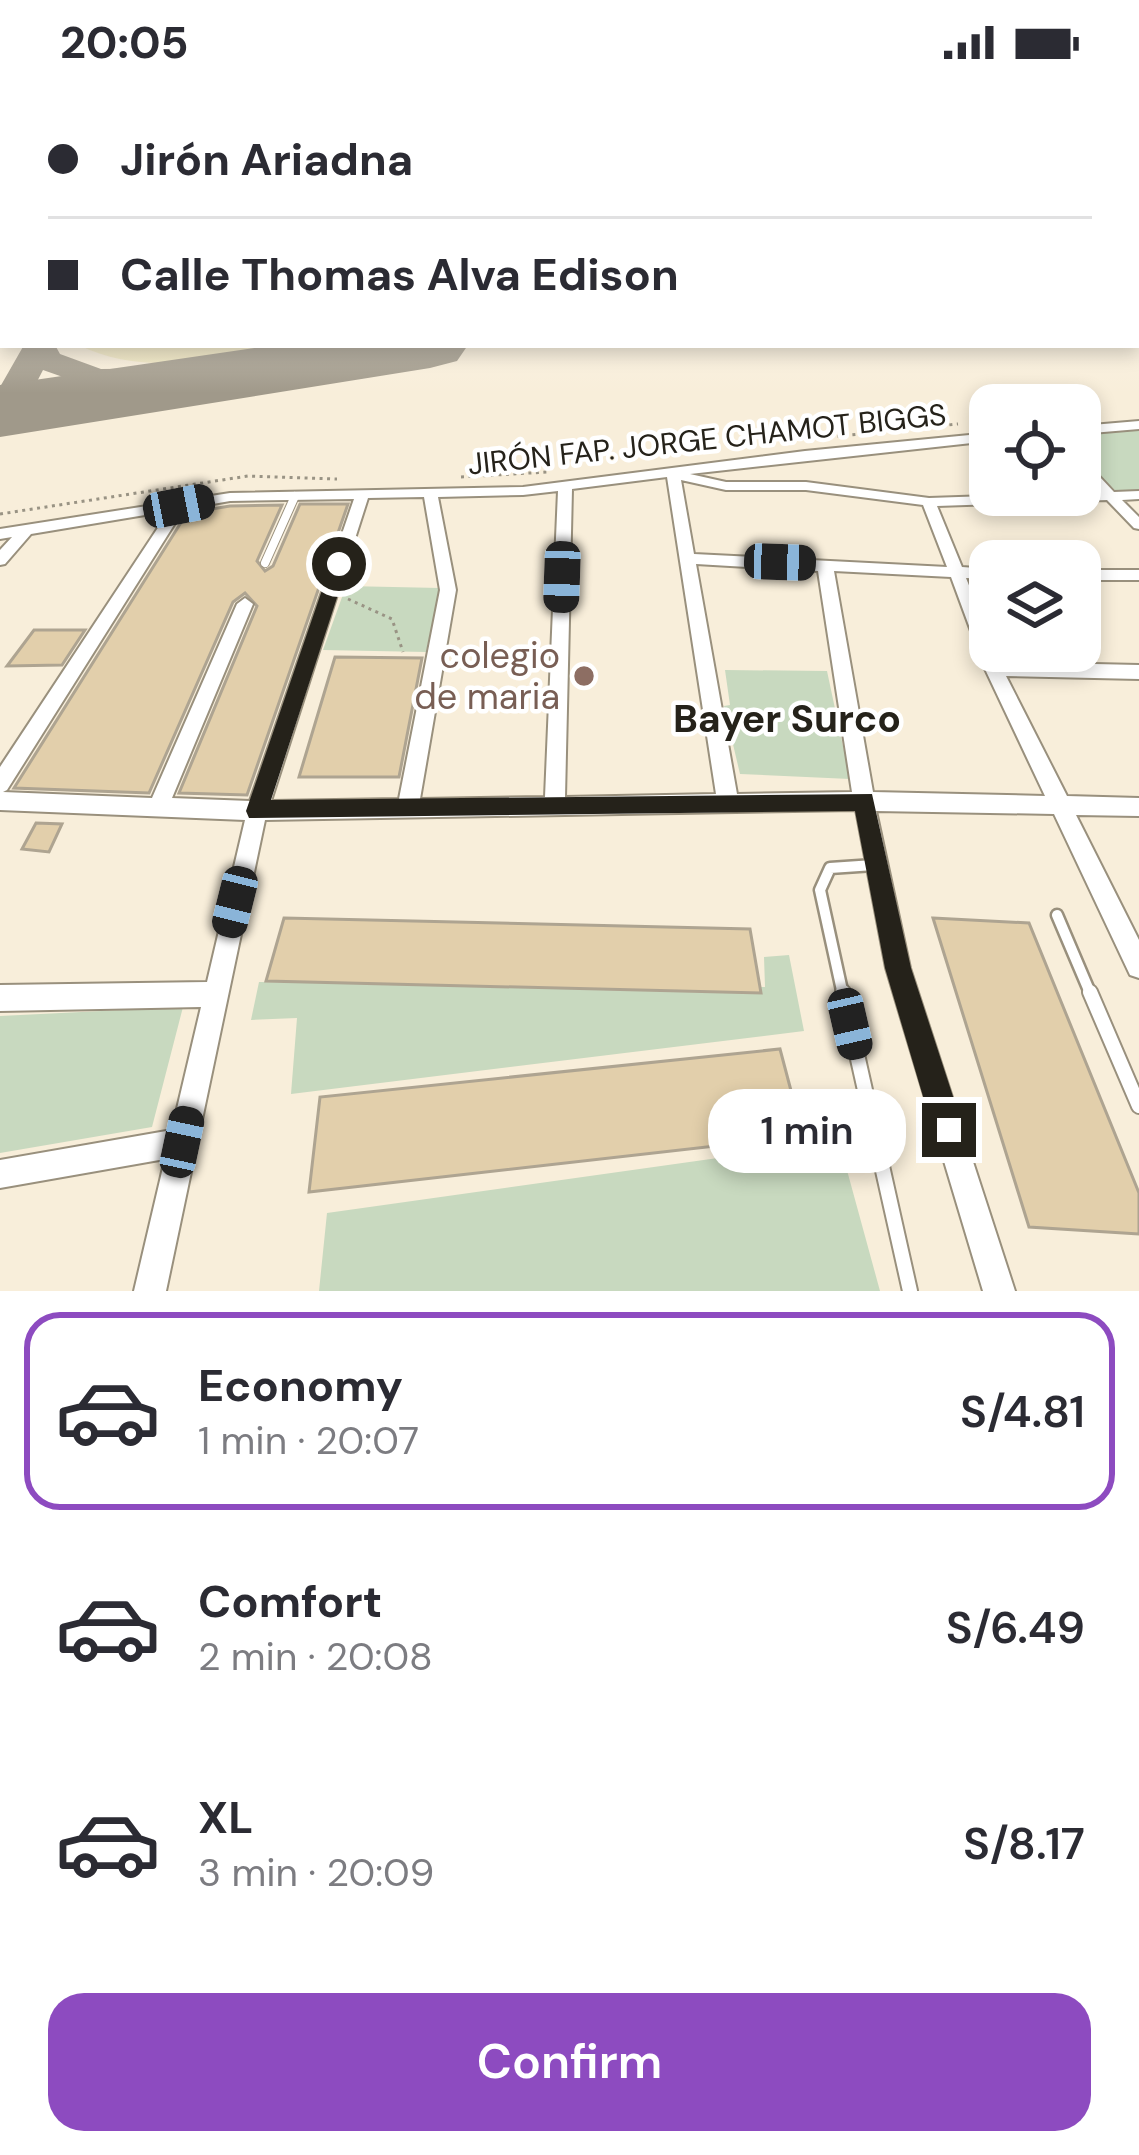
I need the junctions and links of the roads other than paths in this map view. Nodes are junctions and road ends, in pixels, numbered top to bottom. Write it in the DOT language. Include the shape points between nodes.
graph roads {
  1 [pos="1139,425"];
  2 [pos="1101,428"];
  3 [pos="969,438"];
  4 [pos="673,473"];
  5 [pos="566,478"];
  6 [pos="1101,484"];
  7 [pos="358,488"];
  8 [pos="430,492"];
  9 [pos="1139,495"];
  10 [pos="295,496"];
  11 [pos="1113,496"];
  12 [pos="929,502"];
  13 [pos="179,506"];
  14 [pos="1139,525"];
  15 [pos="26,530"];
  16 [pos="0,534"];
  17 [pos="689,559"];
  18 [pos="0,560"];
  19 [pos="265,563"];
  20 [pos="825,564"];
  21 [pos="958,574"];
  22 [pos="969,574"];
  23 [pos="1101,575"];
  24 [pos="1139,575"];
  25 [pos="969,603"];
  26 [pos="245,604"];
  27 [pos="1101,671"];
  28 [pos="996,672"];
  29 [pos="1139,672"];
  30 [pos="0,784"];
  31 [pos="0,801"];
  32 [pos="864,801"];
  33 [pos="728,803"];
  34 [pos="1061,804"];
  35 [pos="555,805"];
  36 [pos="158,807"];
  37 [pos="1139,807"];
  38 [pos="408,808"];
  39 [pos="257,811"];
  40 [pos="877,865"];
  41 [pos="1057,914"];
  42 [pos="1139,966"];
  43 [pos="213,994"];
  44 [pos="0,998"];
  45 [pos="1139,1106"];
  46 [pos="182,1142"];
  47 [pos="0,1174"];
  48 [pos="150,1291"];
  49 [pos="910,1291"];
  50 [pos="999,1291"];
  1 -- 2 [label="street"];
  3 -- 4 [label="street, JIRÓN FAP. JORGE CHAMOT BIGGS"];
  4 -- 5 [label="street, JIRÓN FAP. JORGE CHAMOT BIGGS"];
  4 -- 12 [label="street" via="726,486 806,486"];
  4 -- 17 [label="street"];
  5 -- 8 [label="street, JIRÓN FAP. JORGE CHAMOT BIGGS" via="500,493"];
  5 -- 35 [label="street"];
  6 -- 11 [label="street"];
  7 -- 8 [label="street, JIRÓN FAP. JORGE CHAMOT BIGGS"];
  7 -- 10 [label="street, JIRÓN FAP. JORGE CHAMOT BIGGS"];
  7 -- 39 [label="street"];
  8 -- 38 [label="street" via="448,590"];
  9 -- 11 [label="street"];
  10 -- 13 [label="street, JIRÓN FAP. JORGE CHAMOT BIGGS"];
  10 -- 19 [label="lane"];
  11 -- 12 [label="street"];
  11 -- 14 [label="street"];
  12 -- 21 [label="street"];
  13 -- 15 [label="street, JIRÓN FAP. JORGE CHAMOT BIGGS"];
  13 -- 30 [label="street"];
  15 -- 16 [label="street, JIRÓN FAP. JORGE CHAMOT BIGGS"];
  15 -- 18 [label="street"];
  17 -- 20 [label="street"];
  17 -- 33 [label="street"];
  20 -- 21 [label="street"];
  20 -- 32 [label="street"];
  21 -- 22 [label="street"];
  21 -- 25 [label="street"];
  23 -- 24 [label="street"];
  26 -- 36 [label="street"];
  27 -- 29 [label="street"];
  28 -- 34 [label="street"];
  31 -- 36 [label="street"];
  32 -- 33 [label="street"];
  32 -- 34 [label="street"];
  32 -- 40 [label="street"];
  33 -- 35 [label="street"];
  34 -- 37 [label="street"];
  34 -- 42 [label="street"];
  35 -- 38 [label="street"];
  36 -- 39 [label="street"];
  38 -- 39 [label="street"];
  39 -- 43 [label="street"];
  40 -- 49 [label="lane" via="830,868 820,890"];
  40 -- 50 [label="street" via="898,968"];
  41 -- 45 [label="lane"];
  43 -- 44 [label="street"];
  43 -- 46 [label="street"];
  46 -- 47 [label="street"];
  46 -- 48 [label="street"];
}
